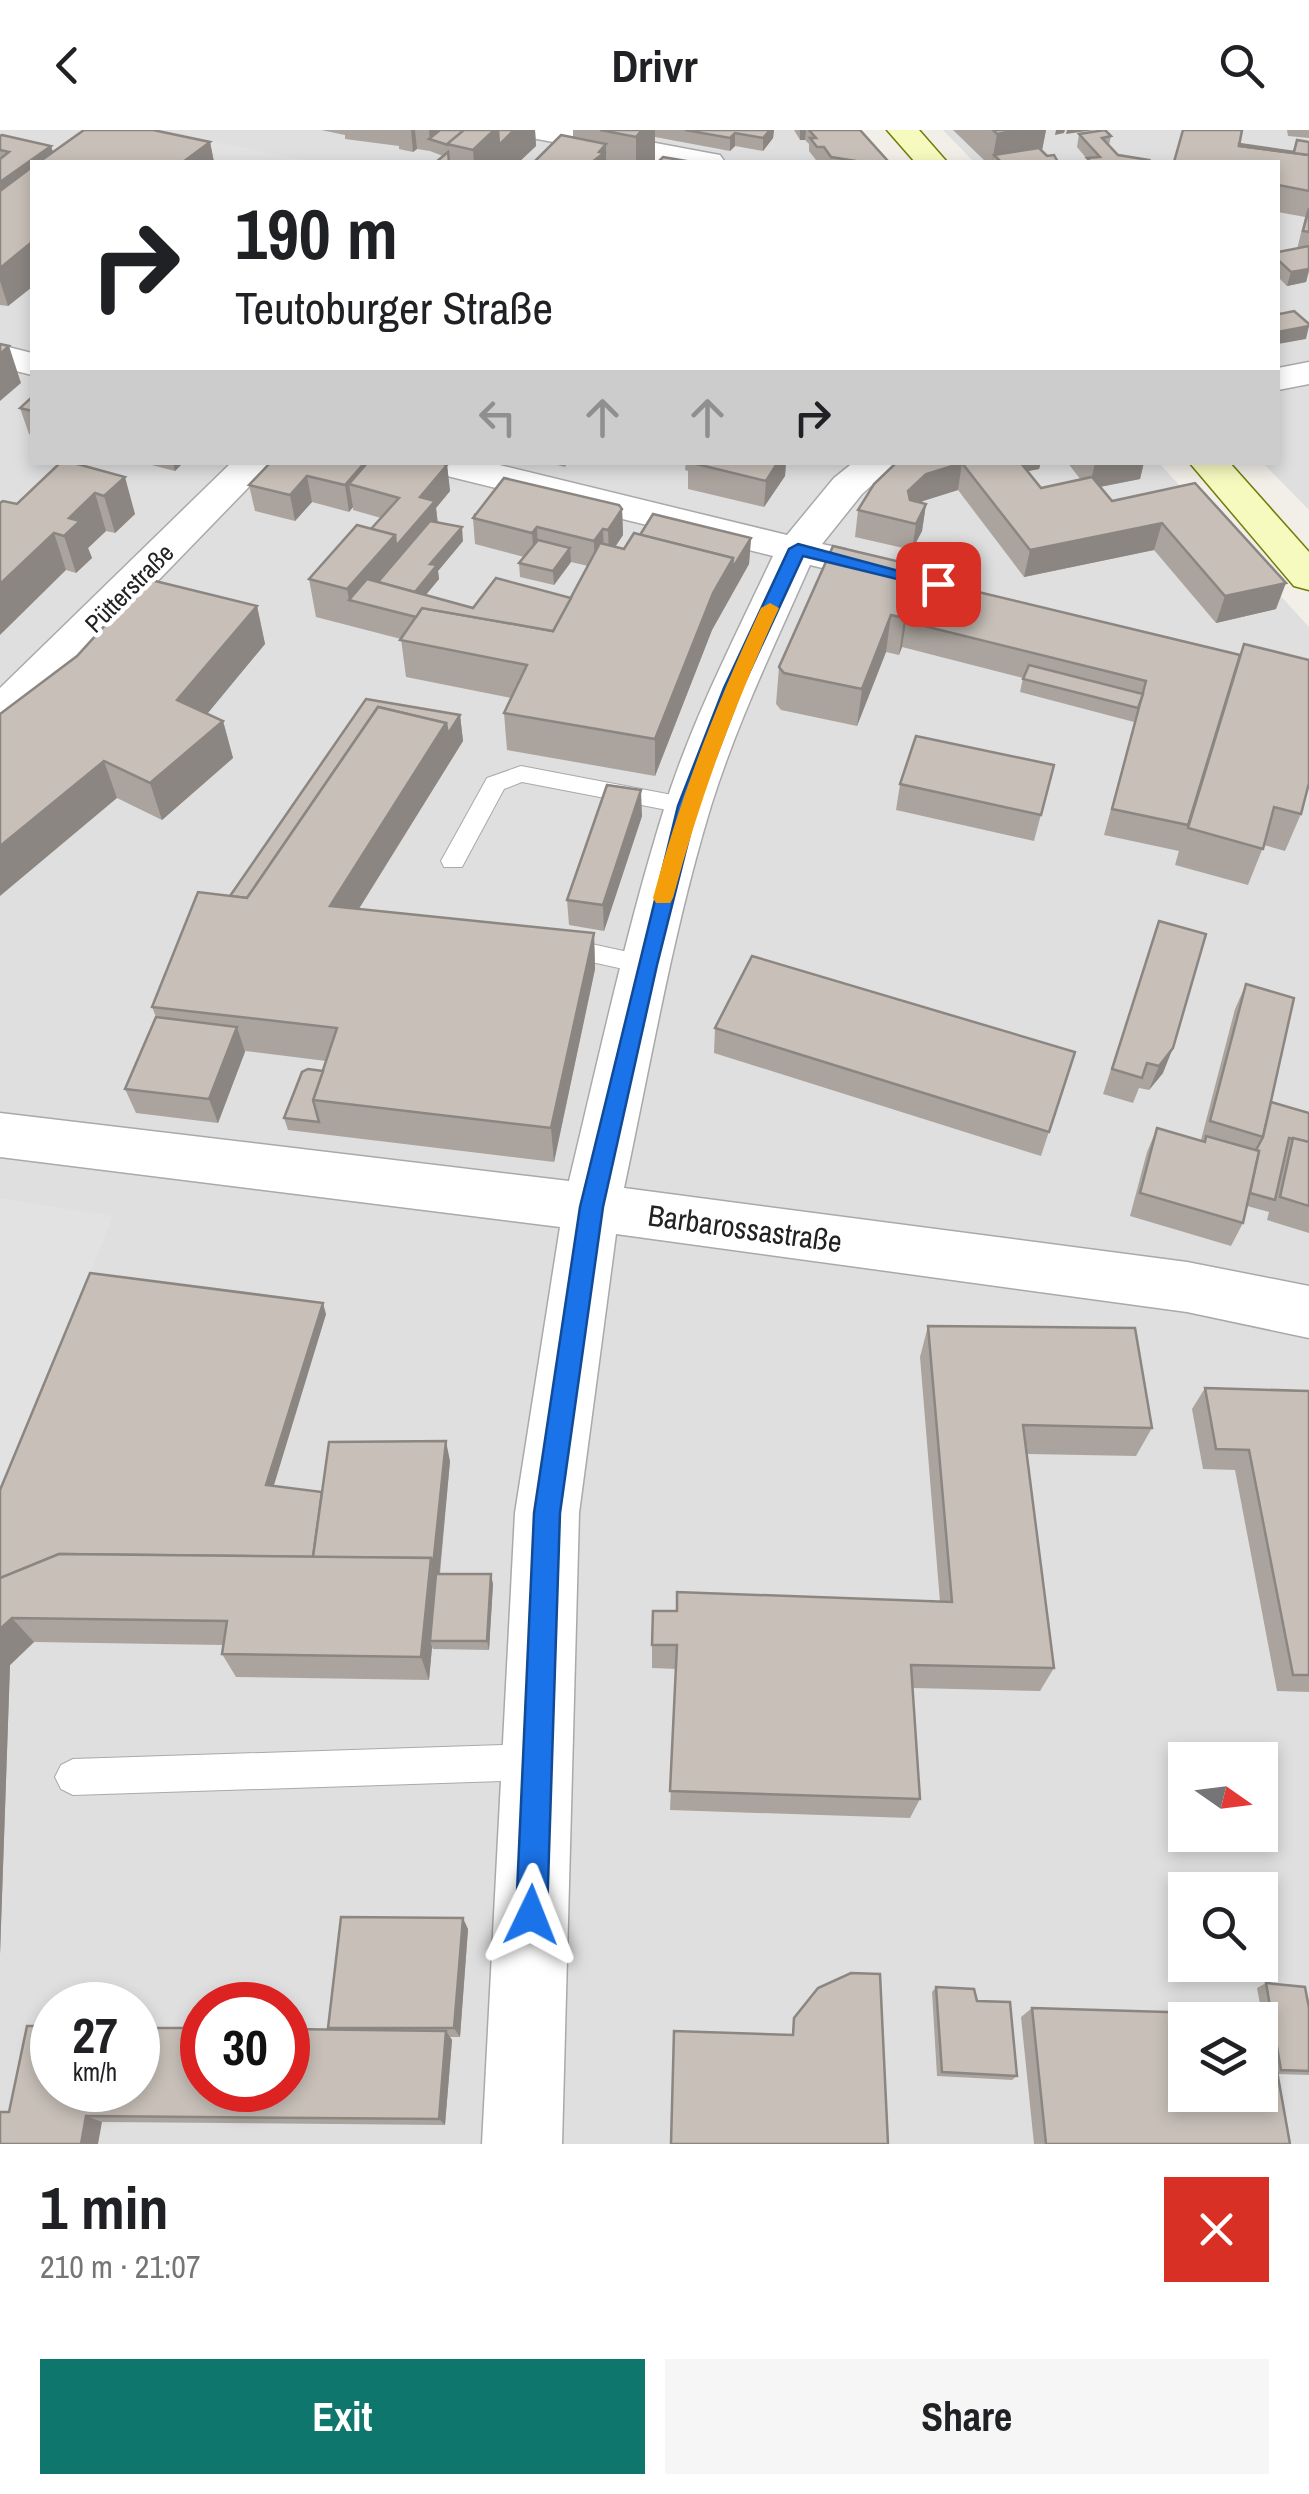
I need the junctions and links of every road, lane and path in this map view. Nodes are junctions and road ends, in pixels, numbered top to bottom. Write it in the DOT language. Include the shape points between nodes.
graph roads {
  1 [pos="537,130"];
  2 [pos="902,130"];
  3 [pos="583,134"];
  4 [pos="556,160"];
  5 [pos="699,160"];
  6 [pos="929,160"];
  7 [pos="0,356"];
  8 [pos="30,364"];
  9 [pos="1309,373"];
  10 [pos="1280,379"];
  11 [pos="251,465"];
  12 [pos="448,465"];
  13 [pos="876,465"];
  14 [pos="1211,465"];
  15 [pos="798,549"];
  16 [pos="872,568"];
  17 [pos="1309,577"];
  18 [pos="0,711"];
  19 [pos="688,806"];
  20 [pos="453,861"];
  21 [pos="536,940"];
  22 [pos="646,965"];
  23 [pos="0,1135"];
  24 [pos="591,1207"];
  25 [pos="1309,1312"];
  26 [pos="537,1762"];
  27 [pos="73,1777"];
  28 [pos="522,2144"];
  1 -- 3 [label="street"];
  2 -- 6 [label="main road"];
  3 -- 4 [label="street"];
  3 -- 5 [label="street"];
  7 -- 8 [label="street"];
  9 -- 10 [label="street"];
  11 -- 18 [label="street, Pütterstraße"];
  12 -- 15 [label="street"];
  13 -- 15 [label="street" via="848,486"];
  14 -- 17 [label="main road"];
  15 -- 16 [label="street"];
  15 -- 19 [label="street" via="733,688"];
  19 -- 20 [label="lane" via="521,774 496,784"];
  19 -- 22 [label="street"];
  21 -- 22 [label="lane"];
  22 -- 24 [label="street"];
  23 -- 24 [label="street, Barbarossastraße"];
  24 -- 25 [label="street, Barbarossastraße" via="1187,1287"];
  24 -- 26 [label="street" via="547,1513"];
  26 -- 27 [label="lane"];
  26 -- 28 [label="street"];
}
